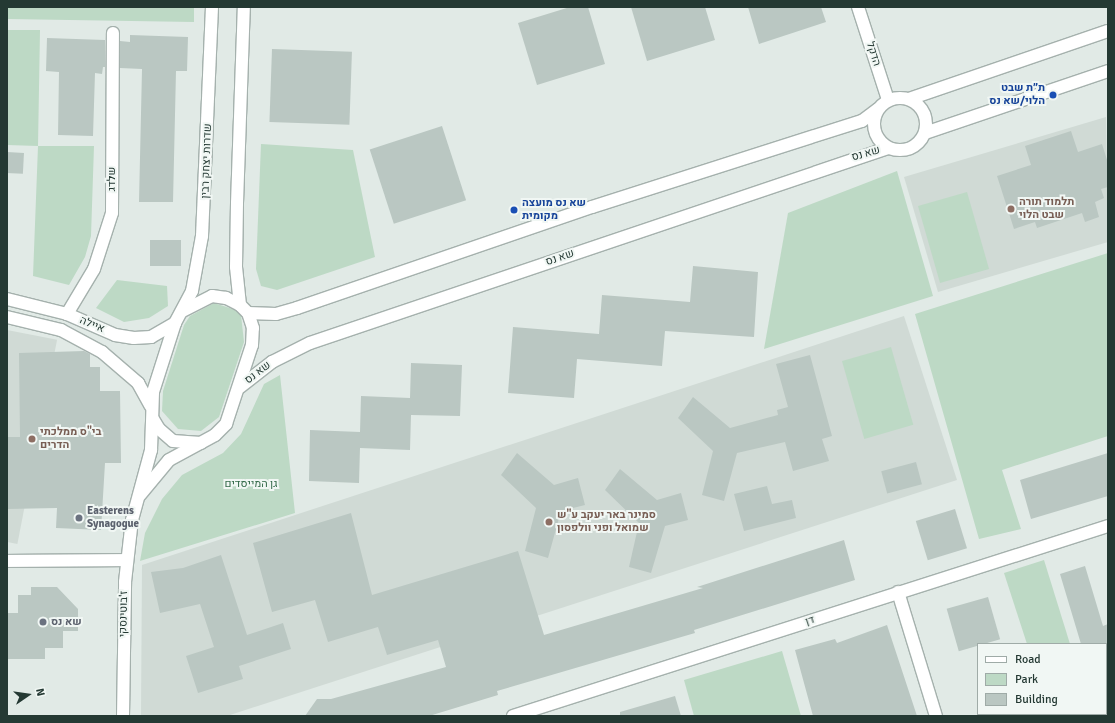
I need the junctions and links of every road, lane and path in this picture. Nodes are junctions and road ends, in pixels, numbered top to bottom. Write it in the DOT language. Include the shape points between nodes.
graph roads {
  1 [pos="212,7"];
  2 [pos="244,7"];
  3 [pos="858,7"];
  4 [pos="1108,31"];
  5 [pos="113,33"];
  6 [pos="1108,71"];
  7 [pos="909,99"];
  8 [pos="888,100"];
  9 [pos="878,109"];
  10 [pos="925,133"];
  11 [pos="888,148"];
  12 [pos="7,299"];
  13 [pos="244,309"];
  14 [pos="183,311"];
  15 [pos="67,314"];
  16 [pos="7,317"];
  17 [pos="175,323"];
  18 [pos="240,387"];
  19 [pos="151,412"];
  20 [pos="202,442"];
  21 [pos="133,512"];
  22 [pos="1108,526"];
  23 [pos="127,560"];
  24 [pos="7,561"];
  25 [pos="898,592"];
  26 [pos="124,716"];
  27 [pos="513,716"];
  28 [pos="936,716"];
  1 -- 14 [label="street, שדרות יצחק רבין" via="203,229 192,291"];
  2 -- 13 [label="street" via="236,267"];
  3 -- 8 [label="street, הדקל"];
  4 -- 7 [label="street"];
  5 -- 15 [label="street, שלדג" via="112,212 94,269"];
  6 -- 10 [label="street"];
  7 -- 8 [label="street"];
  7 -- 10 [label="street" via="924,113"];
  8 -- 9 [label="street"];
  9 -- 11 [label="street" via="874,126 876,135"];
  9 -- 13 [label="street" via="862,120 592,207 297,308 276,314"];
  10 -- 11 [label="street" via="910,148"];
  11 -- 18 [label="street, שא נס" via="310,343 272,362"];
  12 -- 15 [label="street, איילה"];
  13 -- 14 [label="street" via="226,298 212,296"];
  13 -- 18 [label="street, ז'בוטינסקי" via="253,328 252,345"];
  14 -- 17 [label="street, שדרות יצחק רבין"];
  15 -- 17 [label="street, איילה" via="115,335 134,338 150,337"];
  16 -- 19 [label="street, איילה" via="61,330 102,352 138,383"];
  17 -- 19 [label="street, ז'בוטינסקי"];
  18 -- 20 [label="street, ז'בוטינסקי" via="226,424"];
  19 -- 20 [label="street, איילה" via="159,430 173,441"];
  19 -- 21 [label="street, ז'בוטינסקי" via="151,450"];
  20 -- 21 [label="street, ז'בוטינסקי" via="169,460 141,493"];
  21 -- 23 [label="street, ז'בוטינסקי"];
  22 -- 25 [label="street, דן"];
  23 -- 24 [label="street"];
  23 -- 26 [label="street, ז'בוטינסקי"];
  25 -- 27 [label="street, דן"];
  25 -- 28 [label="street"];
}
